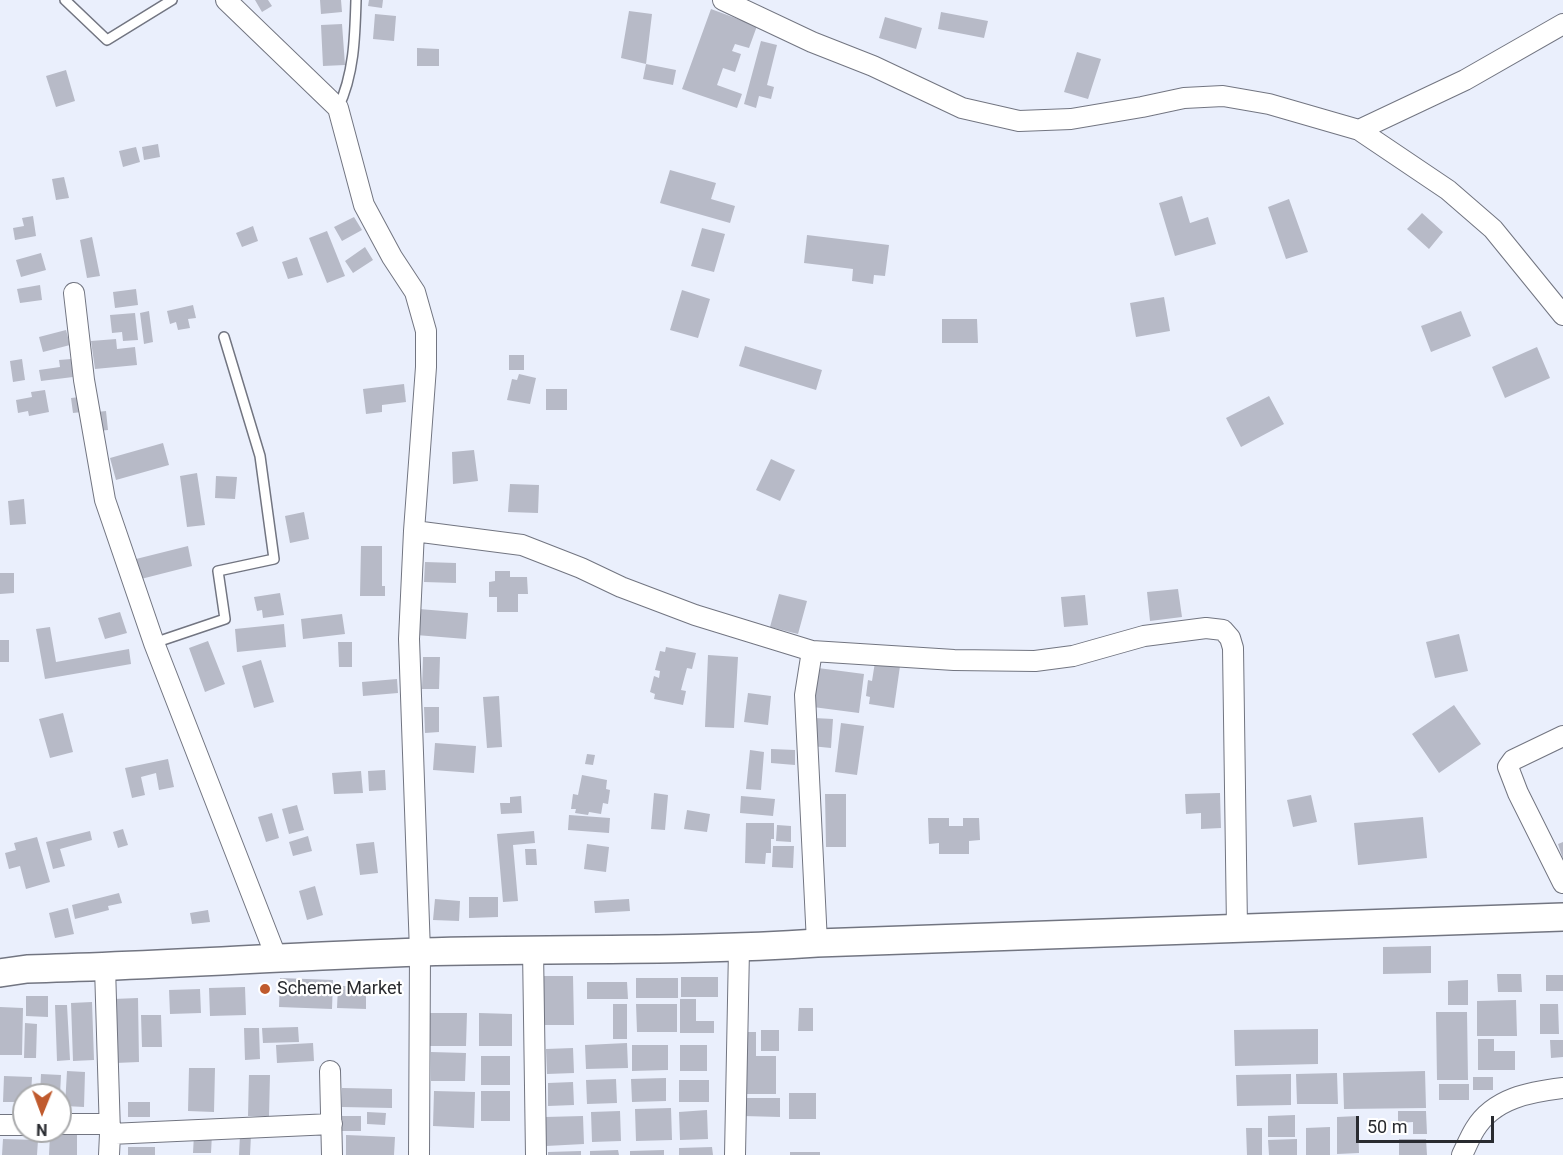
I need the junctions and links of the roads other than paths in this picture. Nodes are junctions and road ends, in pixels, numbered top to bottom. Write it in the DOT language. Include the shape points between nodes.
graph roads {
  1 [pos="65,0"];
  2 [pos="172,0"];
  3 [pos="226,0"];
  4 [pos="356,0"];
  5 [pos="723,0"];
  6 [pos="1563,24"];
  7 [pos="338,108"];
  8 [pos="1359,130"];
  9 [pos="74,293"];
  10 [pos="1563,315"];
  11 [pos="224,337"];
  12 [pos="414,531"];
  13 [pos="154,643"];
  14 [pos="812,651"];
  15 [pos="1563,736"];
  16 [pos="1563,883"];
  17 [pos="1563,917"];
  18 [pos="1237,928"];
  19 [pos="817,943"];
  20 [pos="533,949"];
  21 [pos="739,949"];
  22 [pos="420,952"];
  23 [pos="277,959"];
  24 [pos="105,967"];
  25 [pos="0,973"];
  26 [pos="330,1071"];
  27 [pos="1563,1088"];
  28 [pos="332,1124"];
  29 [pos="72,1125"];
  30 [pos="110,1129"];
  31 [pos="109,1155"];
  32 [pos="332,1155"];
  33 [pos="419,1155"];
  34 [pos="536,1155"];
  35 [pos="735,1155"];
  36 [pos="1461,1155"];
  1 -- 2 [label="lane" via="107,40"];
  3 -- 7 [label="street"];
  4 -- 7 [label="lane" via="354,50"];
  5 -- 8 [label="street" via="962,108 1019,121 1071,119 1184,98 1223,96 1269,104"];
  6 -- 8 [label="street" via="1465,80"];
  7 -- 12 [label="street" via="364,204 415,292 426,331"];
  8 -- 10 [label="street" via="1448,190 1493,229"];
  9 -- 13 [label="street" via="105,500"];
  11 -- 13 [label="lane" via="260,456 274,559 218,571 225,620"];
  12 -- 14 [label="street" via="522,545 695,615"];
  12 -- 22 [label="street" via="409,639"];
  13 -- 23 [label="street"];
  14 -- 18 [label="street" via="1035,661 1073,656 1173,631 1223,630 1233,648"];
  14 -- 19 [label="street" via="805,695"];
  15 -- 16 [label="street" via="1514,760 1508,767"];
  17 -- 18 [label="main road"];
  18 -- 19 [label="main road"];
  19 -- 21 [label="main road"];
  20 -- 21 [label="main road"];
  20 -- 22 [label="main road"];
  20 -- 34 [label="street"];
  21 -- 35 [label="street"];
  22 -- 23 [label="main road"];
  22 -- 33 [label="street"];
  23 -- 24 [label="main road"];
  24 -- 25 [label="main road"];
  24 -- 30 [label="street"];
  26 -- 28 [label="street"];
  27 -- 36 [label="street" via="1526,1092 1501,1104 1482,1119"];
  28 -- 30 [label="street"];
  28 -- 32 [label="street"];
  29 -- 30 [label="street"];
  30 -- 31 [label="street"];
}
